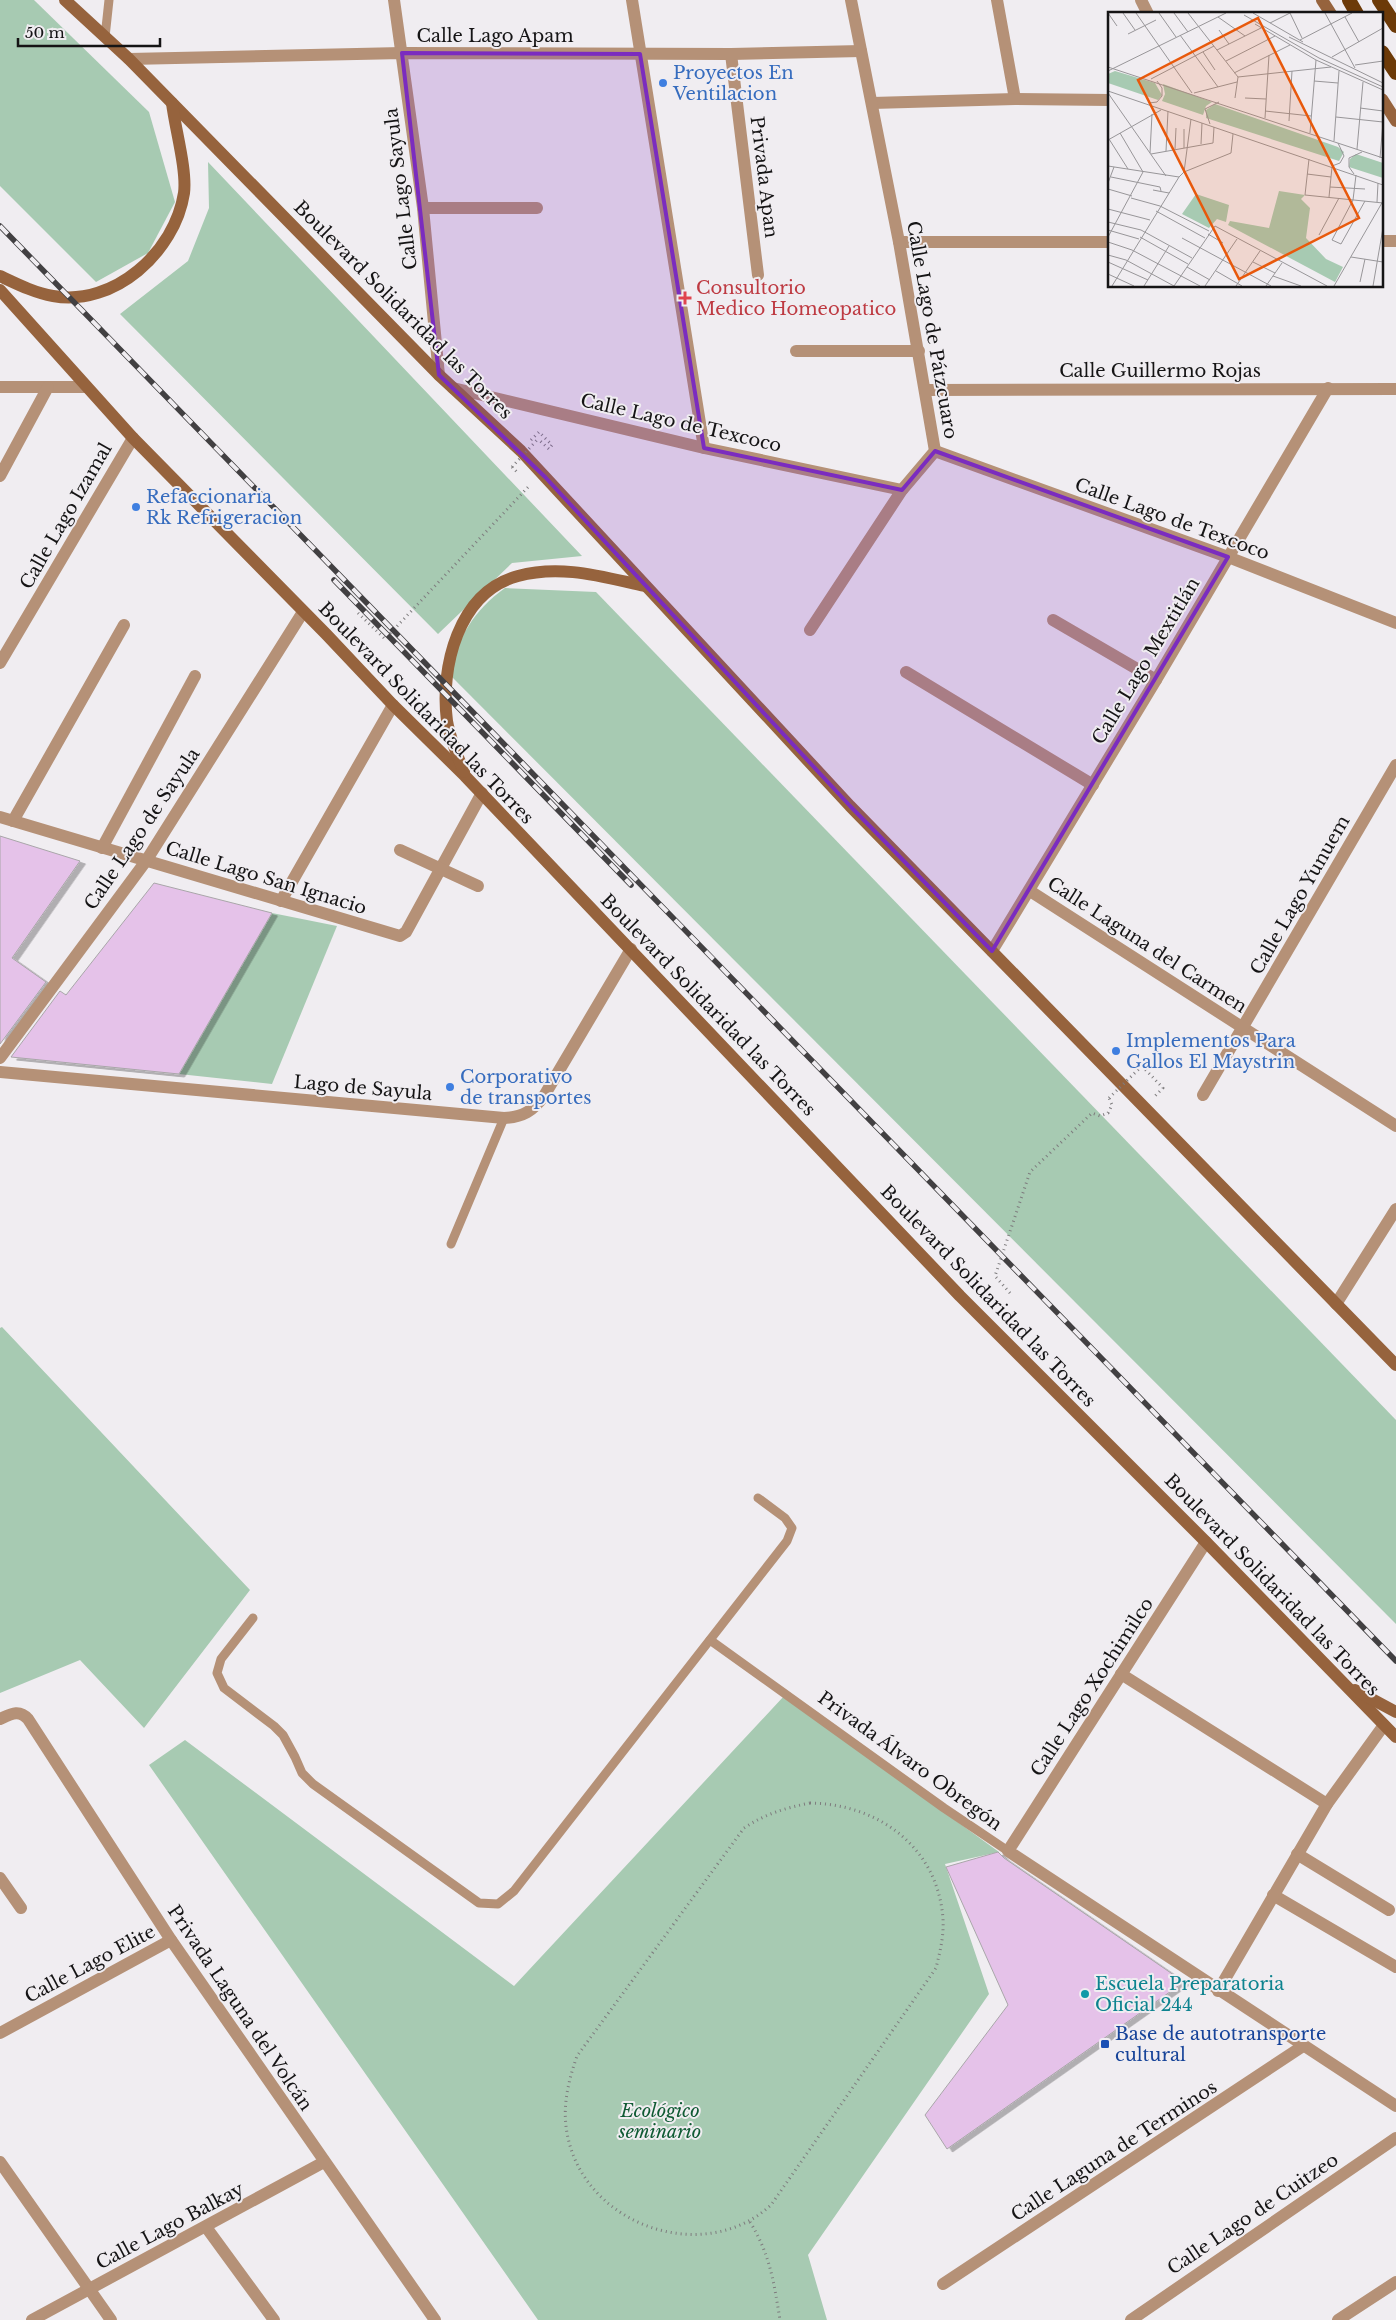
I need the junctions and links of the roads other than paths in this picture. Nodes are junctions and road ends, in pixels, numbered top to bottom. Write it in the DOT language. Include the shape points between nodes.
graph roads {
  1 [pos="65,0"];
  2 [pos="109,0"];
  3 [pos="394,0"];
  4 [pos="632,0"];
  5 [pos="852,0"];
  6 [pos="996,0"];
  7 [pos="1141,0"];
  8 [pos="1322,0"];
  9 [pos="1349,0"];
  10 [pos="1379,0"];
  11 [pos="1147,12"];
  12 [pos="1330,12"];
  13 [pos="1357,12"];
  14 [pos="1396,26"];
  15 [pos="105,37"];
  16 [pos="861,51"];
  17 [pos="402,53"];
  18 [pos="640,54"];
  19 [pos="731,54"];
  20 [pos="1384,55"];
  21 [pos="129,59"];
  22 [pos="1396,73"];
  23 [pos="1015,99"];
  24 [pos="1108,100"];
  25 [pos="172,103"];
  26 [pos="1384,103"];
  27 [pos="872,104"];
  28 [pos="1396,121"];
  29 [pos="423,208"];
  30 [pos="537,208"];
  31 [pos="899,242"];
  32 [pos="1108,242"];
  33 [pos="758,275"];
  34 [pos="0,276"];
  35 [pos="0,290"];
  36 [pos="796,351"];
  37 [pos="919,351"];
  38 [pos="440,375"];
  39 [pos="48,387"];
  40 [pos="86,387"];
  41 [pos="0,388"];
  42 [pos="453,388"];
  43 [pos="1328,388"];
  44 [pos="1396,389"];
  45 [pos="925,390"];
  46 [pos="132,438"];
  47 [pos="704,448"];
  48 [pos="935,451"];
  49 [pos="0,476"];
  50 [pos="902,490"];
  51 [pos="1228,557"];
  52 [pos="645,586"];
  53 [pos="303,612"];
  54 [pos="1053,620"];
  55 [pos="1396,623"];
  56 [pos="124,625"];
  57 [pos="810,630"];
  58 [pos="0,663"];
  59 [pos="906,672"];
  60 [pos="194,676"];
  61 [pos="1156,680"];
  62 [pos="393,705"];
  63 [pos="1396,765"];
  64 [pos="465,776"];
  65 [pos="1093,785"];
  66 [pos="482,793"];
  67 [pos="0,817"];
  68 [pos="13,821"];
  69 [pos="102,848"];
  70 [pos="400,850"];
  71 [pos="146,861"];
  72 [pos="441,868"];
  73 [pos="478,886"];
  74 [pos="1030,891"];
  75 [pos="281,900"];
  76 [pos="631,949"];
  77 [pos="992,951"];
  78 [pos="1243,1027"];
  79 [pos="0,1058"];
  80 [pos="0,1072"];
  81 [pos="1203,1096"];
  82 [pos="504,1118"];
  83 [pos="1396,1126"];
  84 [pos="1396,1208"];
  85 [pos="451,1244"];
  86 [pos="1336,1304"];
  87 [pos="1396,1365"];
  88 [pos="758,1498"];
  89 [pos="1206,1542"];
  90 [pos="253,1618"];
  91 [pos="710,1640"];
  92 [pos="1121,1674"];
  93 [pos="1344,1684"];
  94 [pos="1396,1712"];
  95 [pos="0,1718"];
  96 [pos="1384,1725"];
  97 [pos="1396,1737"];
  98 [pos="1327,1804"];
  99 [pos="1008,1851"];
  100 [pos="1297,1854"];
  101 [pos="0,1878"];
  102 [pos="1273,1895"];
  103 [pos="21,1908"];
  104 [pos="1389,1910"];
  105 [pos="171,1940"];
  106 [pos="1396,1967"];
  107 [pos="1218,1990"];
  108 [pos="0,2032"];
  109 [pos="1304,2046"];
  110 [pos="1396,2106"];
  111 [pos="1396,2138"];
  112 [pos="0,2162"];
  113 [pos="324,2162"];
  114 [pos="206,2227"];
  115 [pos="1396,2282"];
  116 [pos="944,2284"];
  117 [pos="89,2289"];
  118 [pos="32,2320"];
  119 [pos="111,2320"];
  120 [pos="274,2320"];
  121 [pos="435,2320"];
  122 [pos="1131,2320"];
  123 [pos="1338,2320"];
  1 -- 15 [label="main road, Boulevard Solidaridad las Torres"];
  2 -- 15 [label="lane"];
  3 -- 17 [label="street, Calle Lago Sayula"];
  4 -- 18 [label="street"];
  5 -- 16 [label="street, Calle Lago de Pátzcuaro"];
  6 -- 23 [label="street"];
  7 -- 11 [label="street"];
  8 -- 12 [label="main road"];
  9 -- 13 [label="highway"];
  10 -- 14 [label="highway"];
  15 -- 21 [label="main road, Boulevard Solidaridad las Torres"];
  16 -- 19 [label="street, Calle Lago Apam"];
  16 -- 27 [label="street, Calle Lago de Pátzcuaro"];
  17 -- 18 [label="street, Calle Lago Apam"];
  17 -- 21 [label="street, Calle Lago Apam"];
  17 -- 29 [label="street, Calle Lago Sayula"];
  18 -- 19 [label="street, Calle Lago Apam"];
  18 -- 47 [label="street"];
  19 -- 33 [label="street, Privada Apan"];
  20 -- 22 [label="highway"];
  21 -- 25 [label="main road, Boulevard Solidaridad las Torres"];
  23 -- 24 [label="street"];
  23 -- 27 [label="street"];
  25 -- 34 [label="main road" via="184,191 172,227 156,254 122,282 97,293 77,297 45,294"];
  25 -- 38 [label="main road, Boulevard Solidaridad las Torres"];
  26 -- 28 [label="main road"];
  27 -- 31 [label="street, Calle Lago de Pátzcuaro"];
  29 -- 30 [label="street"];
  29 -- 38 [label="street, Calle Lago Sayula"];
  31 -- 32 [label="street"];
  31 -- 37 [label="street, Calle Lago de Pátzcuaro"];
  35 -- 40 [label="main road, Boulevard Solidaridad las Torres"];
  36 -- 37 [label="street"];
  37 -- 45 [label="street, Calle Lago de Pátzcuaro"];
  38 -- 42 [label="main road, Boulevard Solidaridad las Torres"];
  39 -- 40 [label="street"];
  39 -- 41 [label="street"];
  39 -- 49 [label="street"];
  40 -- 46 [label="main road, Boulevard Solidaridad las Torres"];
  42 -- 47 [label="street, Calle Lago de Texcoco"];
  42 -- 52 [label="main road, Boulevard Solidaridad las Torres" via="521,451"];
  43 -- 44 [label="street, Calle Guillermo Rojas"];
  43 -- 45 [label="street, Calle Guillermo Rojas"];
  43 -- 51 [label="street, Calle Lago Mextitlán"];
  45 -- 48 [label="street, Calle Lago de Pátzcuaro"];
  46 -- 53 [label="main road, Boulevard Solidaridad las Torres"];
  46 -- 58 [label="street, Calle Lago Izamal"];
  47 -- 50 [label="street, Calle Lago de Texcoco"];
  48 -- 50 [label="street, Calle Lago de Pátzcuaro"];
  48 -- 51 [label="street, Calle Lago de Texcoco"];
  50 -- 57 [label="street, Calle Lago de Pátzcuaro"];
  51 -- 55 [label="street, Calle Lago de Texcoco"];
  51 -- 61 [label="street, Calle Lago Mextitlán"];
  52 -- 64 [label="main road" via="587,573 533,573 516,576 500,584 473,608 462,622 456,638 446,687 448,723"];
  52 -- 77 [label="main road, Boulevard Solidaridad las Torres" via="850,806"];
  53 -- 62 [label="main road, Boulevard Solidaridad las Torres"];
  53 -- 71 [label="street, Calle Lago de Sayula"];
  54 -- 61 [label="street"];
  56 -- 68 [label="street"];
  59 -- 65 [label="street"];
  60 -- 69 [label="street"];
  61 -- 65 [label="street, Calle Lago Mextitlán"];
  62 -- 64 [label="main road, Boulevard Solidaridad las Torres"];
  62 -- 75 [label="street"];
  63 -- 78 [label="street, Calle Lago Yunuem"];
  64 -- 66 [label="main road, Boulevard Solidaridad las Torres"];
  65 -- 74 [label="street, Calle Lago Mextitlán"];
  66 -- 72 [label="street"];
  66 -- 76 [label="main road, Boulevard Solidaridad las Torres"];
  67 -- 68 [label="street, Calle Lago San Ignacio"];
  68 -- 69 [label="street, Calle Lago San Ignacio"];
  69 -- 71 [label="street, Calle Lago San Ignacio"];
  70 -- 72 [label="street"];
  71 -- 75 [label="street, Calle Lago San Ignacio"];
  71 -- 79 [label="street, Calle Lago de Sayula"];
  72 -- 73 [label="street"];
  72 -- 75 [label="street, Calle Lago San Ignacio" via="402,936"];
  74 -- 77 [label="street, Calle Lago Mextitlán"];
  74 -- 78 [label="street, Calle Laguna del Carmen"];
  76 -- 82 [label="street, Lago de Sayula" via="544,1096 524,1116"];
  76 -- 89 [label="main road, Boulevard Solidaridad las Torres" via="960,1296"];
  77 -- 86 [label="main road, Boulevard Solidaridad las Torres"];
  78 -- 81 [label="street, Calle Lago Yunuem"];
  78 -- 83 [label="street, Calle Laguna del Carmen"];
  80 -- 82 [label="street, Lago de Sayula"];
  82 -- 85 [label="lane"];
  84 -- 86 [label="street"];
  86 -- 87 [label="main road, Boulevard Solidaridad las Torres"];
  88 -- 91 [label="lane" via="785,1518 792,1528 787,1541"];
  89 -- 92 [label="street, Calle Lago Xochimilco"];
  89 -- 93 [label="main road, Boulevard Solidaridad las Torres"];
  90 -- 91 [label="lane" via="221,1659 217,1673 224,1688 283,1735 302,1773 313,1784 479,1904 498,1904 514,1891"];
  91 -- 99 [label="lane, Privada Álvaro Obregón"];
  92 -- 98 [label="street"];
  92 -- 99 [label="street, Calle Lago Xochimilco"];
  93 -- 94 [label="main road"];
  93 -- 96 [label="main road, Boulevard Solidaridad las Torres"];
  95 -- 105 [label="street, Privada Laguna del Volcán" via="20,1713 28,1719"];
  96 -- 97 [label="main road, Boulevard Solidaridad las Torres"];
  96 -- 98 [label="street"];
  98 -- 100 [label="street"];
  99 -- 107 [label="street"];
  100 -- 102 [label="street"];
  100 -- 104 [label="street"];
  101 -- 103 [label="street"];
  102 -- 106 [label="street"];
  102 -- 107 [label="street"];
  105 -- 108 [label="street, Calle Lago Elite"];
  105 -- 113 [label="street, Privada Laguna del Volcán"];
  107 -- 109 [label="street"];
  109 -- 110 [label="street"];
  109 -- 116 [label="street, Calle Laguna de Terminos"];
  111 -- 122 [label="street, Calle Lago de Cuitzeo"];
  112 -- 117 [label="street"];
  113 -- 114 [label="street, Calle Lago Balkay"];
  113 -- 121 [label="street, Privada Laguna del Volcán"];
  114 -- 117 [label="street, Calle Lago Balkay"];
  114 -- 120 [label="street"];
  115 -- 123 [label="street"];
  117 -- 118 [label="street, Calle Lago Balkay"];
  117 -- 119 [label="street"];
}
